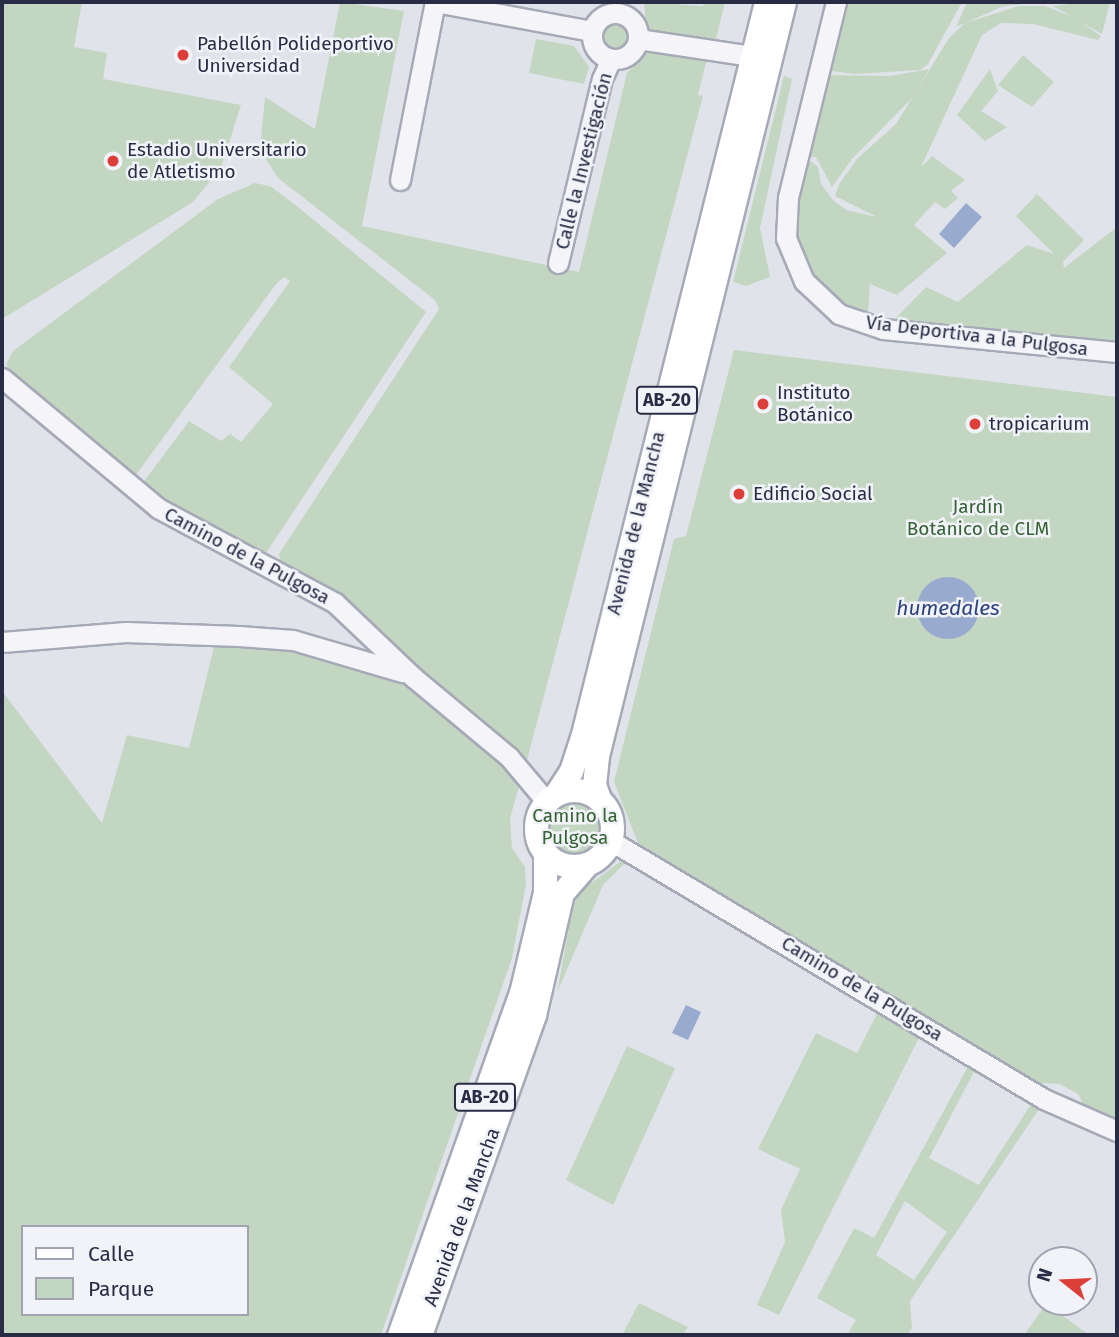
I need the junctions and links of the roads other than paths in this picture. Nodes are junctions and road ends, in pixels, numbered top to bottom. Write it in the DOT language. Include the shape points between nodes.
graph roads {
  1 [pos="435,2"];
  2 [pos="766,2"];
  3 [pos="784,2"];
  4 [pos="836,2"];
  5 [pos="621,8"];
  6 [pos="592,31"];
  7 [pos="638,39"];
  8 [pos="752,56"];
  9 [pos="611,59"];
  10 [pos="400,180"];
  11 [pos="558,264"];
  12 [pos="1117,352"];
  13 [pos="2,378"];
  14 [pos="2,642"];
  15 [pos="413,677"];
  16 [pos="551,797"];
  17 [pos="599,798"];
  18 [pos="611,841"];
  19 [pos="545,853"];
  20 [pos="587,864"];
  21 [pos="1117,1131"];
  22 [pos="399,1335"];
  23 [pos="420,1335"];
  1 -- 6 [label="street"];
  1 -- 10 [label="street"];
  2 -- 8 [label="main road, Avenida de la Mancha / AB-20"];
  3 -- 17 [label="main road, Avenida de la Mancha / AB-20" via="597,756 594,785"];
  4 -- 12 [label="street, Vía Deportiva a la Pulgosa" via="788,197 786,238 804,281 838,314 883,329"];
  5 -- 6 [label="street" via="600,18"];
  5 -- 7 [label="street" via="636,26"];
  6 -- 9 [label="street" via="596,49"];
  7 -- 8 [label="street"];
  7 -- 9 [label="street" via="631,52"];
  8 -- 16 [label="main road, Avenida de la Mancha / AB-20" via="580,744 571,771"];
  9 -- 11 [label="street, Calle la Investigación" via="602,79"];
  13 -- 15 [label="street, Camino de la Pulgosa" via="158,508 335,603"];
  14 -- 15 [label="street" via="136,632 293,640 373,661"];
  15 -- 16 [label="street, Camino de la Pulgosa"];
  16 -- 17 [label="main road" via="578,789"];
  16 -- 19 [label="main road, AB-20" via="536,821"];
  17 -- 18 [label="main road, AB-20" via="611,816"];
  18 -- 20 [label="main road"];
  18 -- 21 [label="street, Camino de la Pulgosa" via="1044,1099"];
  19 -- 20 [label="main road" via="562,865"];
  19 -- 22 [label="main road, Avenida de la Mancha / AB-20" via="545,892 521,993"];
  20 -- 23 [label="main road, Avenida de la Mancha / AB-20" via="569,880 560,902 528,1035"];
}
